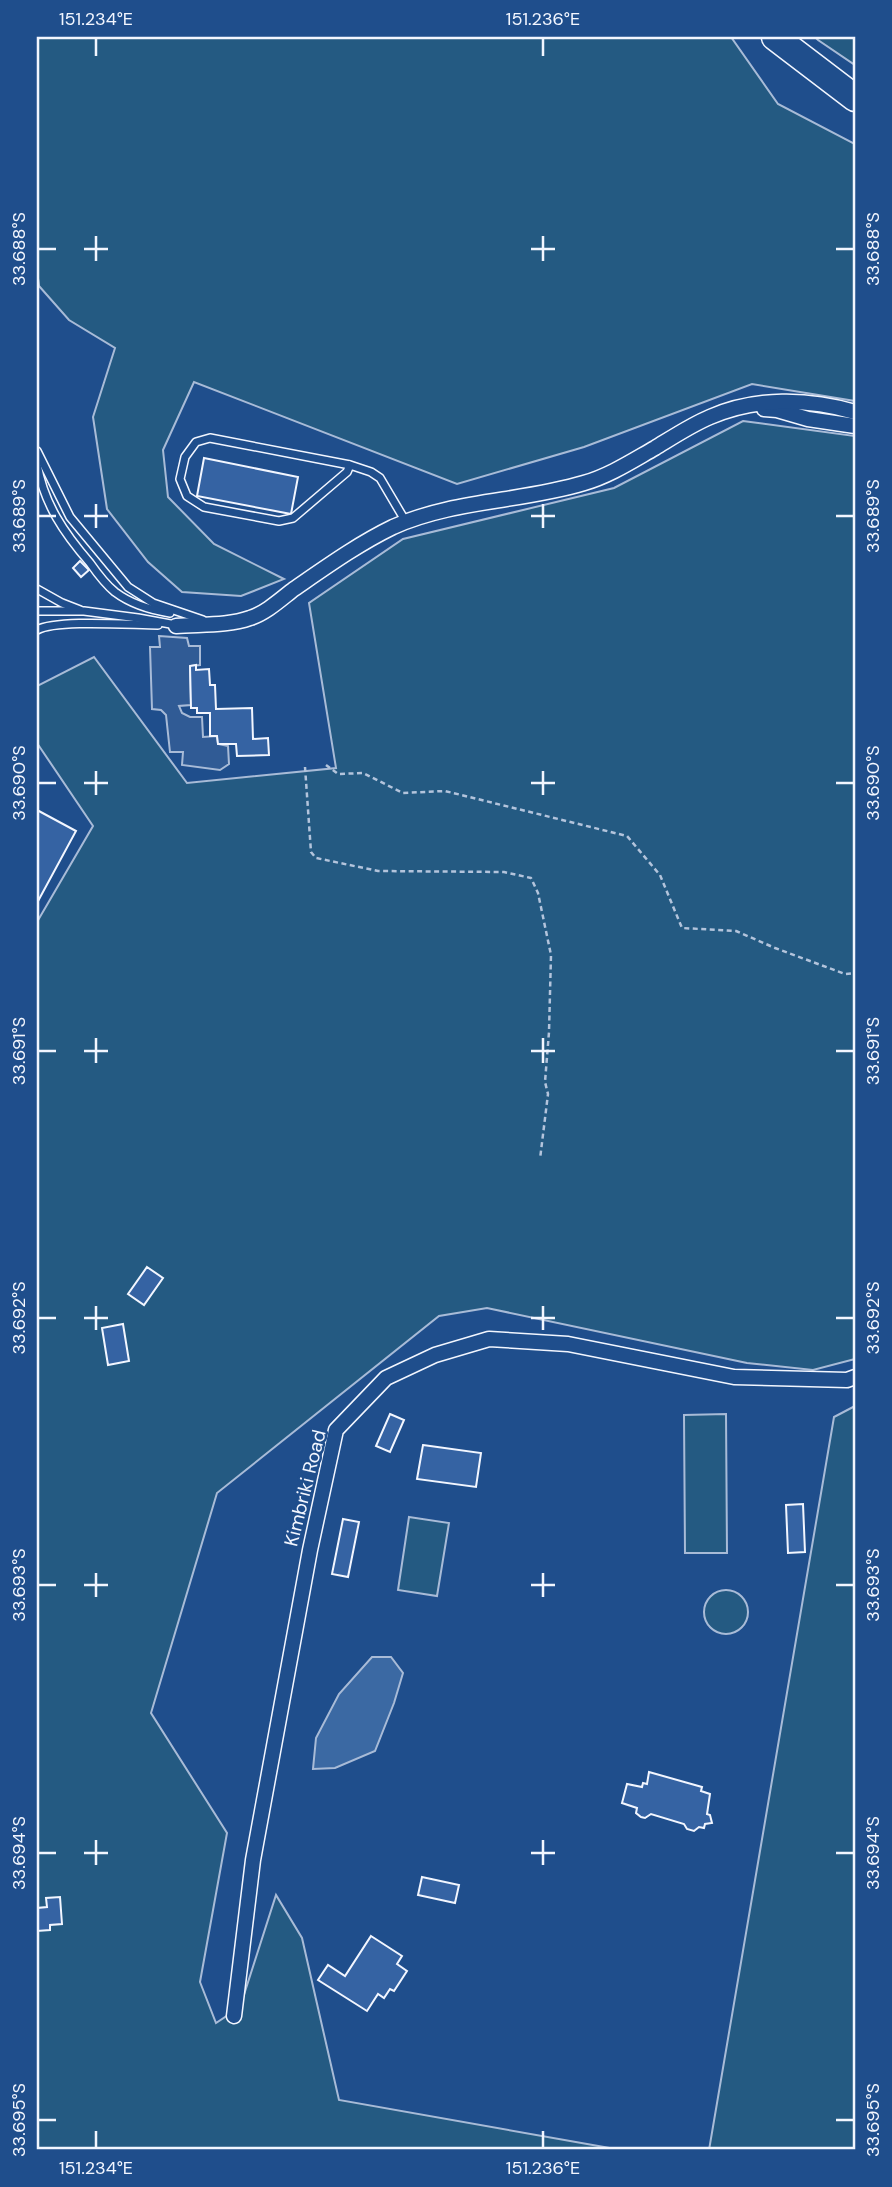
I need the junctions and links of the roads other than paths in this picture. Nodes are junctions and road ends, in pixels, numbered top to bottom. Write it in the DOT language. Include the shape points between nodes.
graph roads {
  1 [pos="775,37"];
  2 [pos="802,37"];
  3 [pos="855,76"];
  4 [pos="855,98"];
  5 [pos="734,408"];
  6 [pos="855,412"];
  7 [pos="855,426"];
  8 [pos="37,451"];
  9 [pos="37,464"];
  10 [pos="350,465"];
  11 [pos="407,522"];
  12 [pos="37,589"];
  13 [pos="37,611"];
  14 [pos="84,611"];
  15 [pos="190,616"];
  16 [pos="217,624"];
  17 [pos="176,625"];
  18 [pos="37,630"];
  19 [pos="855,1377"];
  20 [pos="234,2016"];
  1 -- 4 [label="highway"];
  2 -- 3 [label="highway"];
  5 -- 6 [label="street" via="788,401"];
  5 -- 7 [label="street" via="777,410"];
  5 -- 11 [label="street" via="585,483"];
  8 -- 15 [label="lane" via="71,517 128,587 153,603"];
  9 -- 15 [label="lane" via="54,516 115,592 149,609"];
  10 -- 10 [label="lane" via="210,438 196,442 185,457 180,479 187,496 204,507 279,521 293,518"];
  10 -- 11 [label="lane" via="380,478"];
  11 -- 16 [label="street" via="364,542 261,613"];
  12 -- 14 [label="lane"];
  13 -- 14 [label="lane"];
  14 -- 17 [label="lane"];
  15 -- 16 [label="lane"];
  16 -- 17 [label="street"];
  17 -- 18 [label="lane" via="71,624"];
  19 -- 20 [label="street, Kimbriki Road" via="734,1377 568,1344 489,1339 435,1355 386,1378 336,1430 253,1860"];
}
